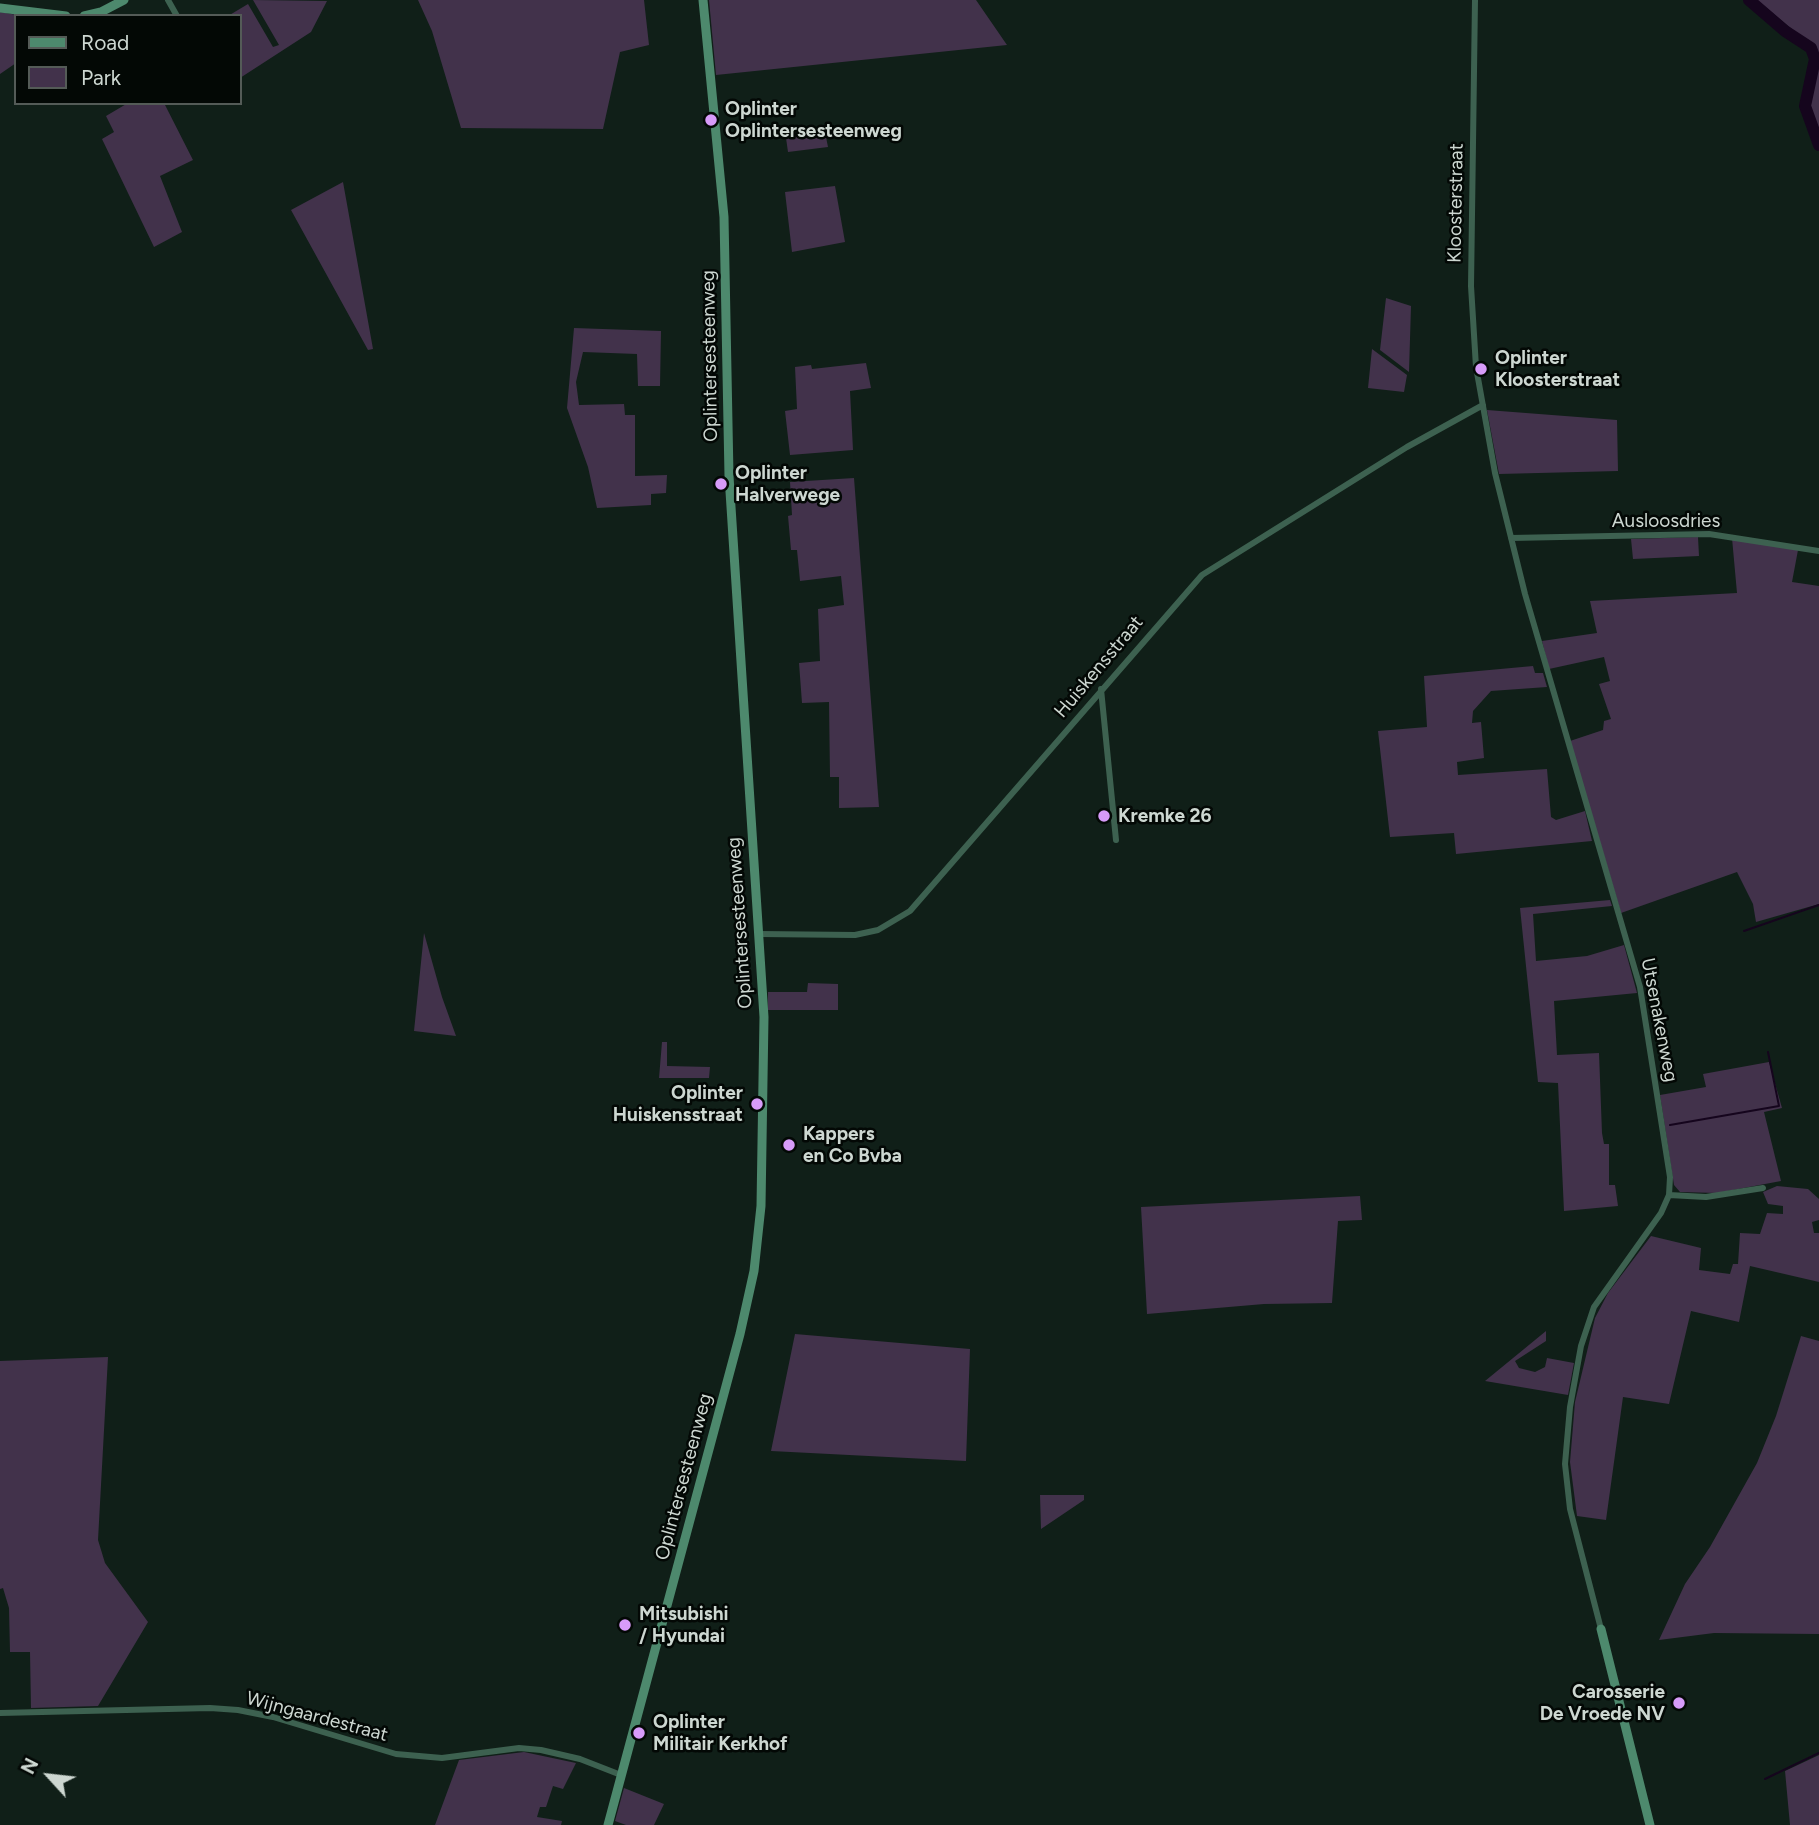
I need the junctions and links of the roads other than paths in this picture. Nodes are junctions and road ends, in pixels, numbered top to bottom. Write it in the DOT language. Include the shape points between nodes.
graph roads {
  1 [pos="124,0"];
  2 [pos="703,0"];
  3 [pos="1475,0"];
  4 [pos="0,8"];
  5 [pos="50,14"];
  6 [pos="92,14"];
  7 [pos="1483,405"];
  8 [pos="1511,538"];
  9 [pos="1819,551"];
  10 [pos="1101,689"];
  11 [pos="1116,839"];
  12 [pos="759,934"];
  13 [pos="1763,1188"];
  14 [pos="1669,1195"];
  15 [pos="1601,1629"];
  16 [pos="0,1713"];
  17 [pos="621,1776"];
  18 [pos="608,1825"];
  19 [pos="1650,1825"];
  1 -- 6 [label="street"];
  2 -- 12 [label="street, Oplintersesteenweg" via="724,217 729,476"];
  3 -- 7 [label="street, Kloosterstraat" via="1471,286"];
  4 -- 5 [label="street"];
  7 -- 8 [label="street, Utsenakenweg"];
  7 -- 10 [label="street, Huiskensstraat" via="1211,568"];
  8 -- 9 [label="street, Ausloosdries" via="1709,534"];
  8 -- 14 [label="street, Utsenakenweg" via="1640,986 1663,1124"];
  10 -- 11 [label="street"];
  10 -- 12 [label="street, Huiskensstraat" via="910,911 878,930 855,935"];
  12 -- 17 [label="street, Oplintersesteenweg" via="764,1017 761,1206 754,1272"];
  13 -- 14 [label="street" via="1706,1197"];
  14 -- 15 [label="street" via="1594,1307 1581,1346 1570,1407 1565,1464 1570,1509"];
  15 -- 19 [label="street"];
  16 -- 17 [label="street, Wijngaardestraat" via="238,1710 396,1754 442,1758 519,1748 541,1750"];
  17 -- 18 [label="street, Oplintersesteenweg"];
}
